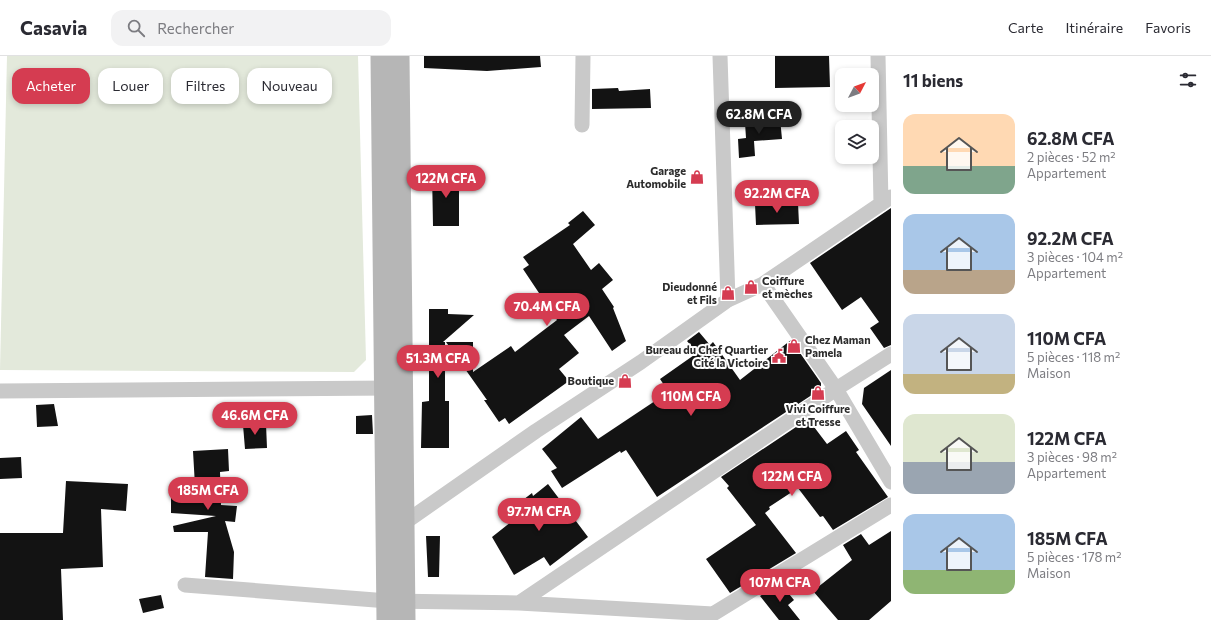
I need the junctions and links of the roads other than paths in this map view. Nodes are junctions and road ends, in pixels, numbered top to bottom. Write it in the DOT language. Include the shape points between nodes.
graph roads {
  1 [pos="381,56"];
  2 [pos="400,56"];
  3 [pos="583,56"];
  4 [pos="720,56"];
  5 [pos="878,56"];
  6 [pos="582,125"];
  7 [pos="886,201"];
  8 [pos="763,284"];
  9 [pos="728,300"];
  10 [pos="891,354"];
  11 [pos="394,388"];
  12 [pos="836,389"];
  13 [pos="0,391"];
  14 [pos="891,482"];
  15 [pos="891,505"];
  16 [pos="404,523"];
  17 [pos="185,585"];
  18 [pos="520,603"];
  19 [pos="396,611"];
  20 [pos="712,617"];
  1 -- 11 [label="main road"];
  2 -- 11 [label="main road"];
  3 -- 6 [label="street"];
  4 -- 9 [label="street"];
  5 -- 7 [label="street"];
  7 -- 8 [label="street"];
  8 -- 9 [label="street"];
  8 -- 12 [label="street"];
  9 -- 16 [label="street"];
  10 -- 12 [label="street"];
  11 -- 13 [label="street"];
  11 -- 16 [label="main road"];
  11 -- 19 [label="main road"];
  12 -- 14 [label="street"];
  12 -- 18 [label="street"];
  15 -- 20 [label="street"];
  16 -- 19 [label="main road"];
  17 -- 19 [label="street"];
  18 -- 19 [label="street"];
  18 -- 20 [label="street"];
}
